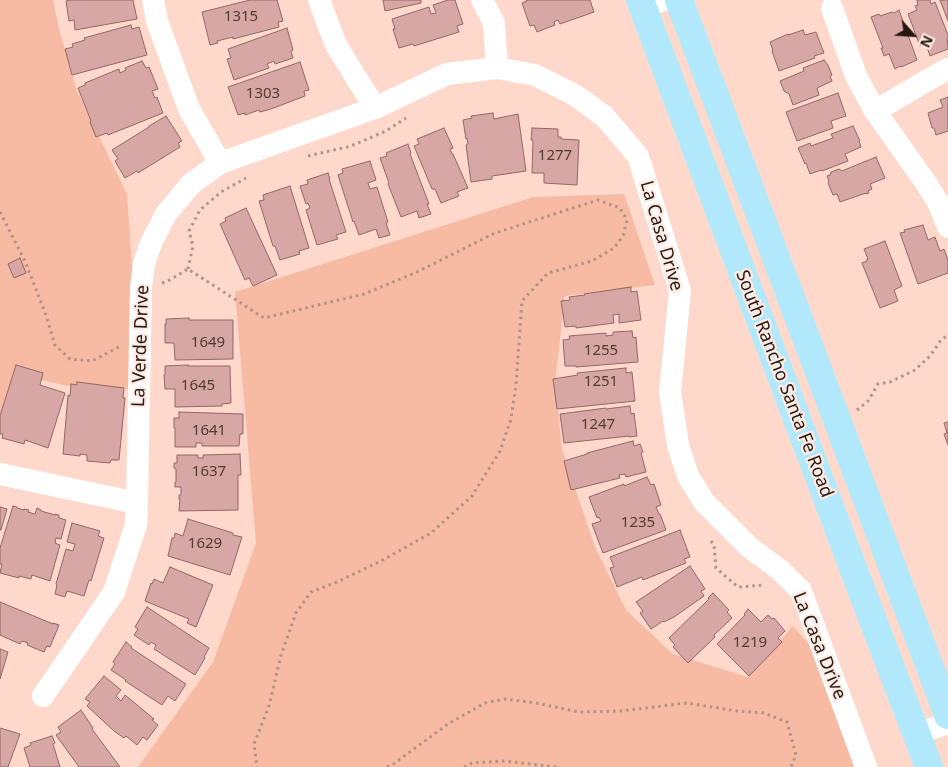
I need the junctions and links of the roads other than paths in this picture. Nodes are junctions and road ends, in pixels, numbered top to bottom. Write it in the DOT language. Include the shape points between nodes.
graph roads {
  1 [pos="154,0"];
  2 [pos="320,0"];
  3 [pos="482,0"];
  4 [pos="679,0"];
  5 [pos="649,2"];
  6 [pos="832,8"];
  7 [pos="497,68"];
  8 [pos="948,69"];
  9 [pos="375,108"];
  10 [pos="875,111"];
  11 [pos="220,164"];
  12 [pos="948,227"];
  13 [pos="0,474"];
  14 [pos="137,503"];
  15 [pos="43,696"];
  16 [pos="948,716"];
  17 [pos="948,723"];
  18 [pos="917,734"];
  19 [pos="866,767"];
  20 [pos="929,767"];
  1 -- 11 [label="street" via="157,22 189,109"];
  2 -- 9 [label="street" via="336,44"];
  3 -- 7 [label="street" via="494,23"];
  4 -- 16 [label="main road, South Rancho Santa Fe Road"];
  5 -- 18 [label="main road, South Rancho Santa Fe Road" via="859,584"];
  6 -- 10 [label="street" via="856,76"];
  7 -- 9 [label="street, La Casa Drive" via="447,74"];
  7 -- 19 [label="street, La Casa Drive" via="535,75 575,95 604,116 638,156 680,291 670,392 678,445 688,476 704,502 748,547 780,570 801,592"];
  8 -- 10 [label="street"];
  9 -- 11 [label="street, La Verde Drive"];
  10 -- 12 [label="street" via="926,182"];
  11 -- 14 [label="street, La Verde Drive" via="191,184 166,214 144,264"];
  13 -- 14 [label="street"];
  14 -- 15 [label="street, La Verde Drive" via="136,525 114,592"];
  17 -- 18 [label="street"];
  18 -- 20 [label="main road, South Rancho Santa Fe Road"];
}
